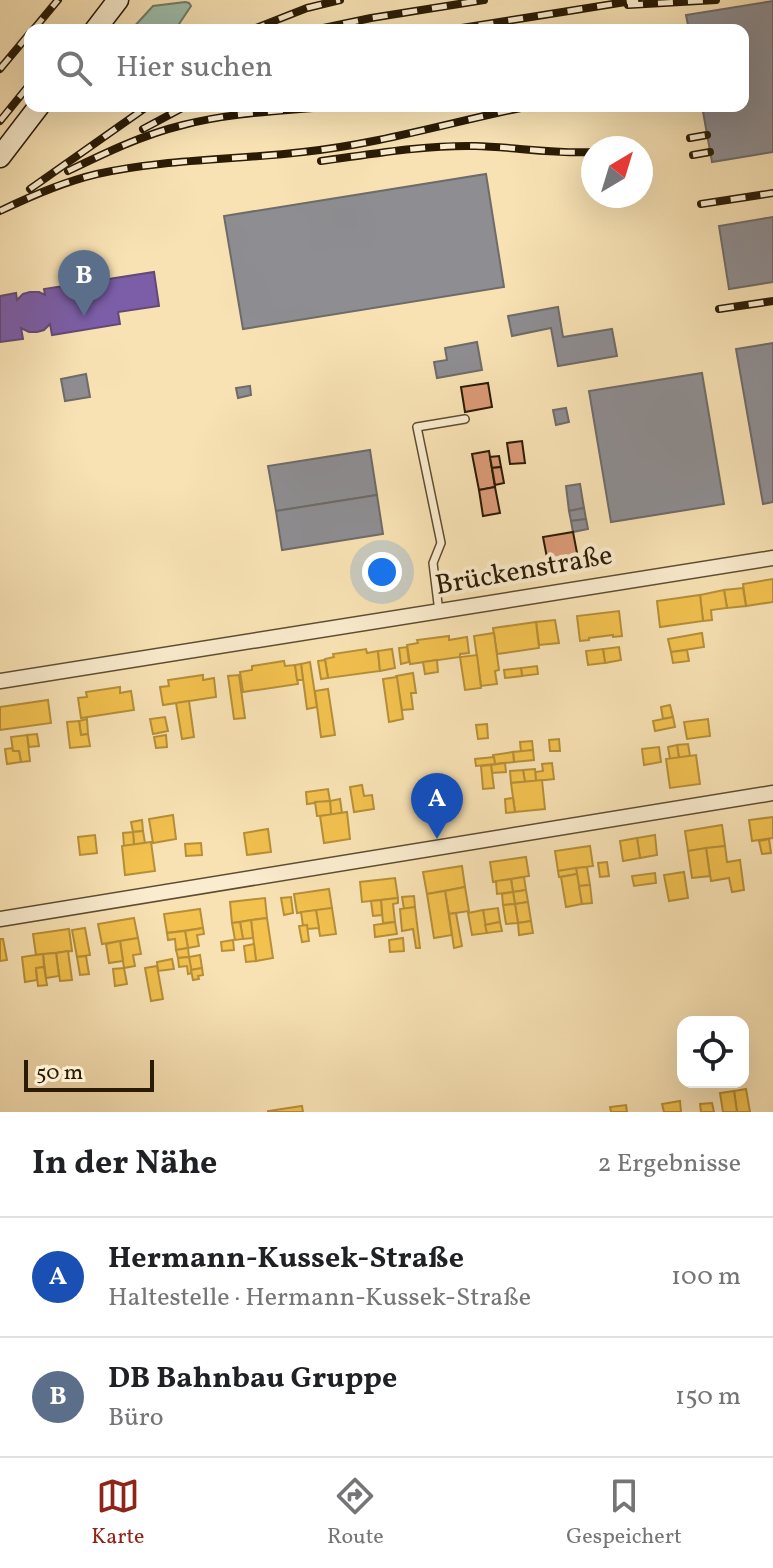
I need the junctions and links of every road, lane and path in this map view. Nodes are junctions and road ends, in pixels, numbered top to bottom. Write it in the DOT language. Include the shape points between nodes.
graph roads {
  1 [pos="118,0"];
  2 [pos="100,24"];
  3 [pos="34,112"];
  4 [pos="0,157"];
  5 [pos="465,419"];
  6 [pos="773,558"];
  7 [pos="439,612"];
  8 [pos="0,681"];
  9 [pos="773,793"];
  10 [pos="0,919"];
  1 -- 2 [label="street"];
  3 -- 4 [label="street"];
  5 -- 7 [label="lane" via="417,427 441,543 433,563"];
  6 -- 7 [label="street, Brückenstraße"];
  7 -- 8 [label="street, Brückenstraße"];
  9 -- 10 [label="street"];
}
